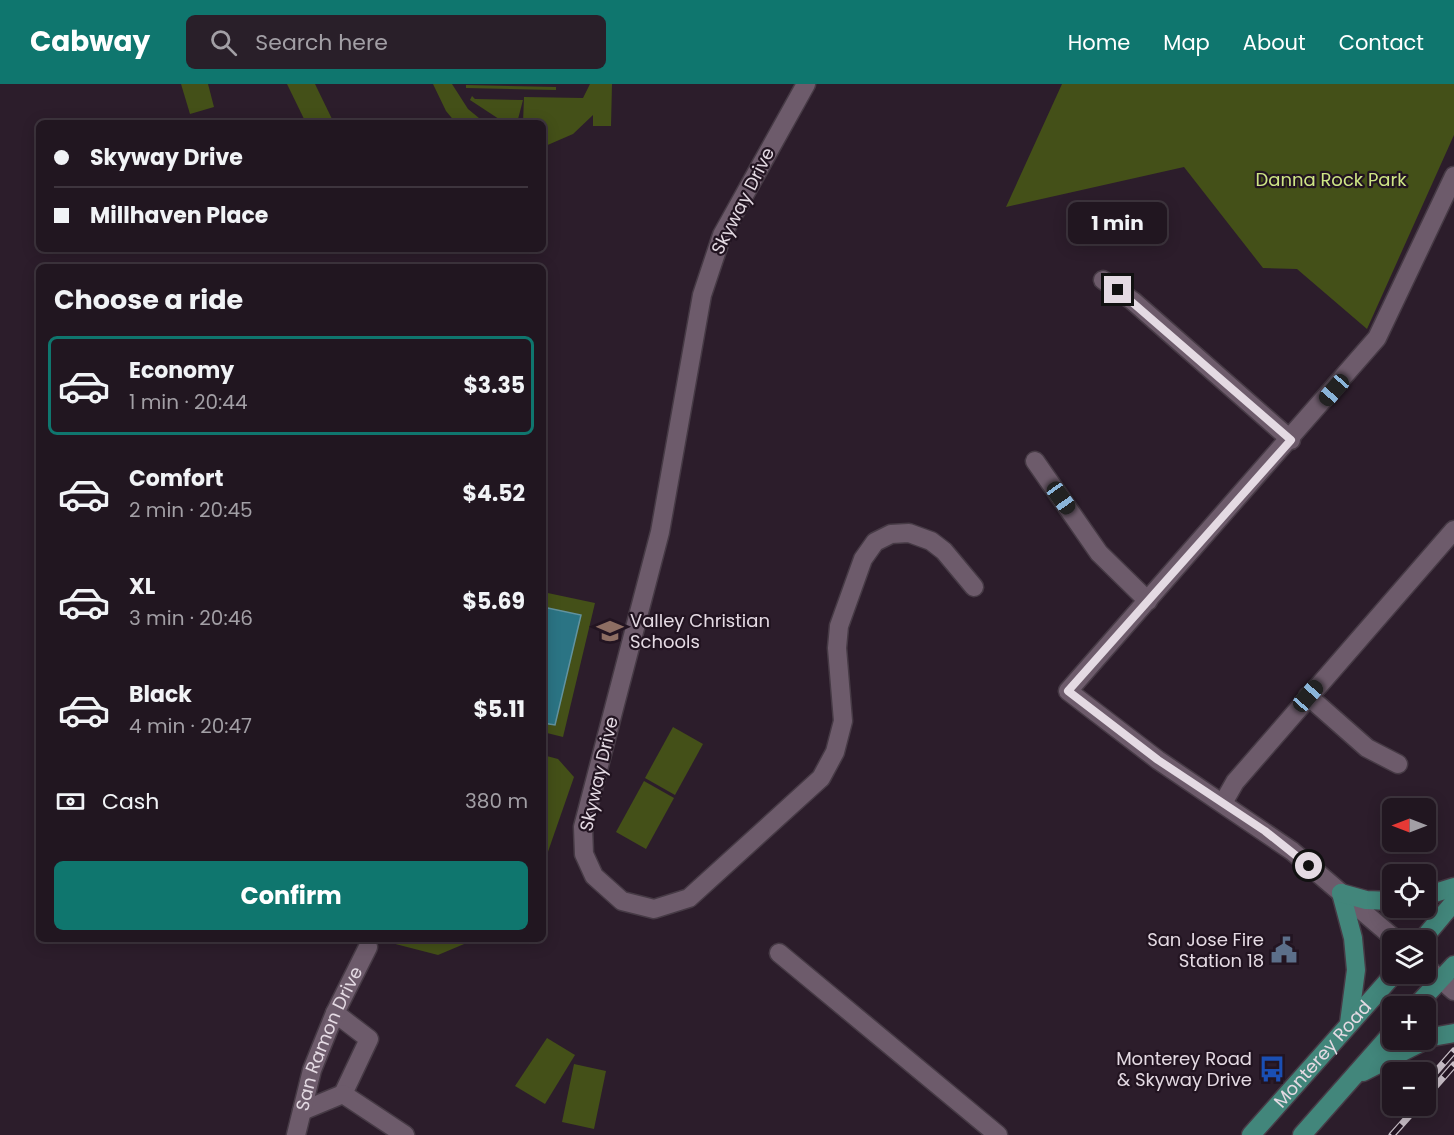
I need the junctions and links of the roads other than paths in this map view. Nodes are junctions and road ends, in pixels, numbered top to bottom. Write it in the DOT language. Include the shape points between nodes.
graph roads {
  1 [pos="806,84"];
  2 [pos="1454,176"];
  3 [pos="1103,279"];
  4 [pos="1291,440"];
  5 [pos="1035,461"];
  6 [pos="1451,539"];
  7 [pos="974,587"];
  8 [pos="1148,601"];
  9 [pos="1308,696"];
  10 [pos="1398,764"];
  11 [pos="1223,803"];
  12 [pos="1454,887"];
  13 [pos="1341,893"];
  14 [pos="1436,893"];
  15 [pos="1382,901"];
  16 [pos="1454,902"];
  17 [pos="1384,930"];
  18 [pos="1430,930"];
  19 [pos="368,946"];
  20 [pos="779,953"];
  21 [pos="1454,965"];
  22 [pos="1385,984"];
  23 [pos="1447,985"];
  24 [pos="1431,996"];
  25 [pos="335,1012"];
  26 [pos="1349,1023"];
  27 [pos="1454,1033"];
  28 [pos="1382,1045"];
  29 [pos="1354,1077"];
  30 [pos="343,1094"];
  31 [pos="302,1111"];
  32 [pos="296,1135"];
  33 [pos="405,1135"];
  34 [pos="998,1135"];
  35 [pos="1251,1135"];
  36 [pos="1302,1135"];
  1 -- 7 [label="street, Skyway Drive" via="722,235 702,295 660,532 583,827 584,854 594,876 622,901 654,909 689,898 820,778 835,752 843,721 839,626 863,559 875,542 891,534 909,533 931,541"];
  2 -- 4 [label="street" via="1377,339"];
  3 -- 4 [label="street"];
  4 -- 8 [label="street"];
  5 -- 8 [label="street" via="1099,553"];
  6 -- 9 [label="street"];
  8 -- 11 [label="street" via="1068,691 1158,760"];
  9 -- 10 [label="street" via="1367,748"];
  9 -- 11 [label="street" via="1235,782"];
  11 -- 13 [label="street" via="1292,851"];
  12 -- 14 [label="main road"];
  13 -- 15 [label="main road"];
  13 -- 17 [label="street"];
  13 -- 26 [label="main road" via="1353,938 1356,970"];
  16 -- 18 [label="main road"];
  19 -- 25 [label="street, San Ramon Drive"];
  20 -- 34 [label="street"];
  21 -- 23 [label="main road"];
  22 -- 26 [label="main road, Monterey Road"];
  23 -- 24 [label="main road"];
  25 -- 30 [label="street" via="369,1039"];
  25 -- 31 [label="street, San Ramon Drive" via="312,1070"];
  26 -- 35 [label="main road, Monterey Road"];
  27 -- 29 [label="main road" via="1432,1037"];
  28 -- 29 [label="main road"];
  29 -- 36 [label="main road"];
  30 -- 31 [label="street"];
  30 -- 33 [label="street"];
  31 -- 32 [label="street, San Ramon Drive"];
}
